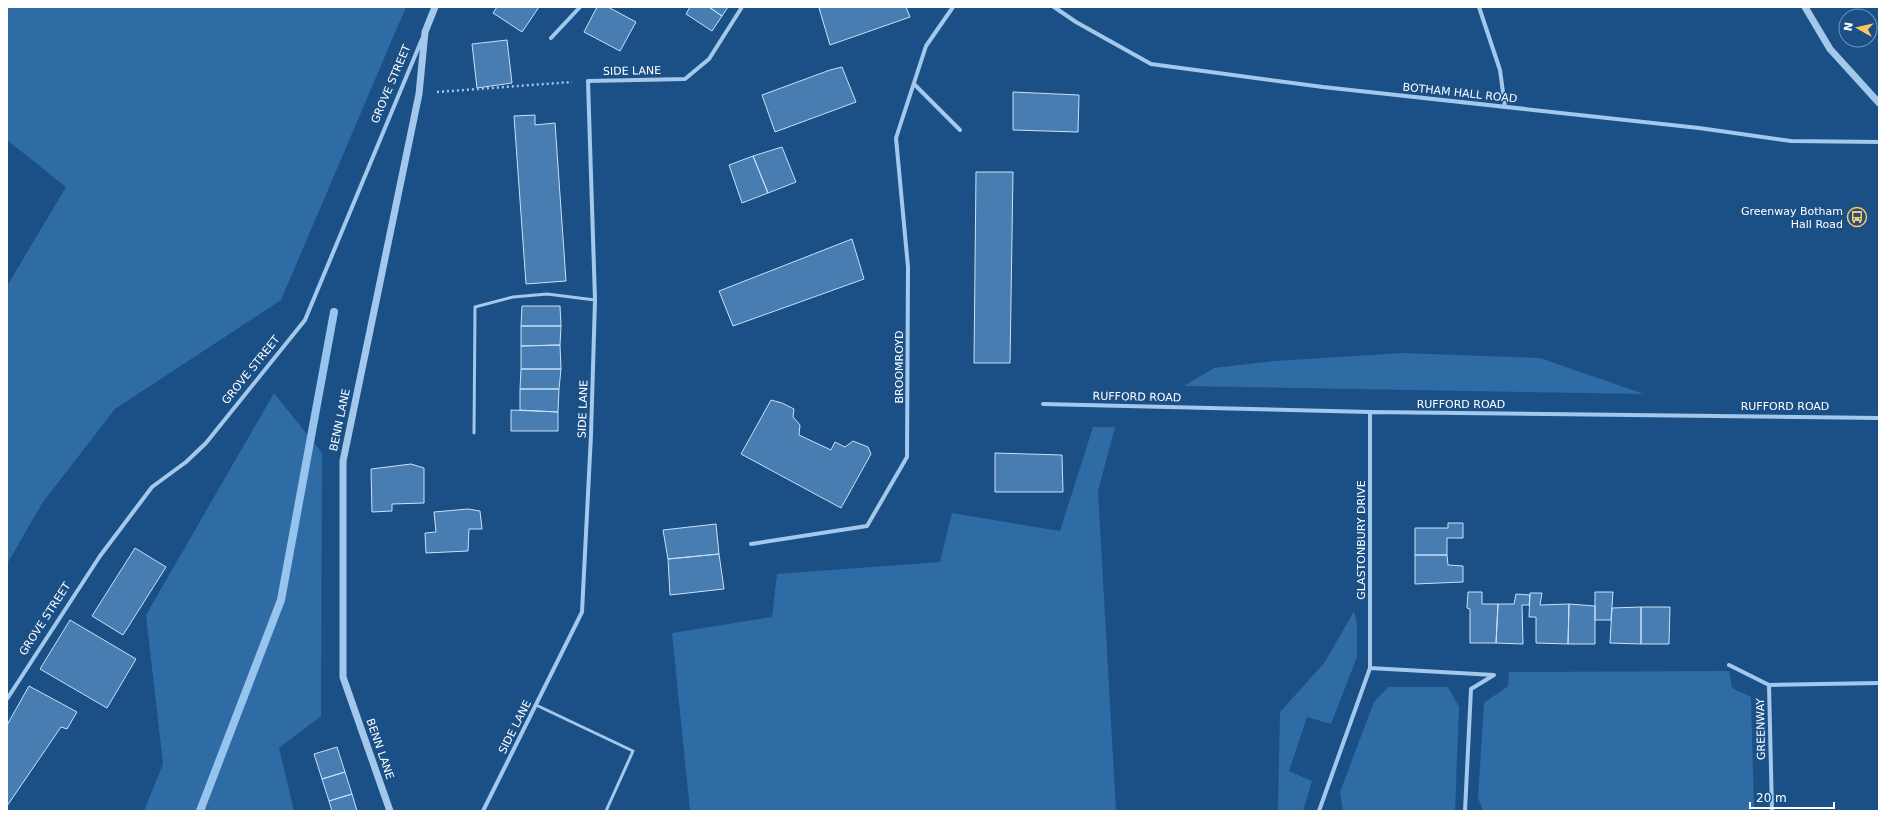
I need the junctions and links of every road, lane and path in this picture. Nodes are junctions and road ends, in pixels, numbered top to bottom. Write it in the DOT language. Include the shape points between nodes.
graph roads {
  1 [pos="435,7"];
  2 [pos="580,7"];
  3 [pos="742,7"];
  4 [pos="953,7"];
  5 [pos="1054,7"];
  6 [pos="1479,7"];
  7 [pos="1805,7"];
  8 [pos="425,32"];
  9 [pos="551,38"];
  10 [pos="588,81"];
  11 [pos="914,84"];
  12 [pos="419,94"];
  13 [pos="1879,103"];
  14 [pos="1505,107"];
  15 [pos="960,130"];
  16 [pos="1879,142"];
  17 [pos="595,300"];
  18 [pos="1043,404"];
  19 [pos="1370,412"];
  20 [pos="1879,418"];
  21 [pos="474,433"];
  22 [pos="751,544"];
  23 [pos="1729,665"];
  24 [pos="1370,668"];
  25 [pos="1879,683"];
  26 [pos="1769,685"];
  27 [pos="7,699"];
  28 [pos="536,705"];
  29 [pos="390,811"];
  30 [pos="483,811"];
  31 [pos="606,811"];
  32 [pos="1319,811"];
  33 [pos="1465,811"];
  34 [pos="1772,811"];
  1 -- 8 [label="street, GROVE STREET"];
  2 -- 9 [label="street"];
  3 -- 10 [label="street, SIDE LANE" via="709,59 685,79"];
  4 -- 11 [label="street, BROOMROYD" via="926,46"];
  5 -- 14 [label="street, BOTHAM HALL ROAD" via="1152,64 1323,87"];
  6 -- 14 [label="street" via="1500,70"];
  7 -- 13 [label="street" via="1830,49"];
  8 -- 12 [label="street, BENN LANE"];
  8 -- 27 [label="street, GROVE STREET" via="305,320 206,443 152,488 100,556"];
  10 -- 12 [label="path"];
  10 -- 17 [label="street, SIDE LANE"];
  11 -- 15 [label="street"];
  11 -- 22 [label="street, BROOMROYD" via="896,138 908,267 907,457 867,526"];
  12 -- 29 [label="street, BENN LANE" via="343,461 343,677"];
  14 -- 16 [label="street, BOTHAM HALL ROAD" via="1699,128 1791,141"];
  17 -- 21 [label="lane" via="547,294 513,298 476,307"];
  17 -- 28 [label="street, SIDE LANE" via="582,612"];
  18 -- 19 [label="street, RUFFORD ROAD"];
  19 -- 20 [label="street, RUFFORD ROAD"];
  19 -- 24 [label="street, GLASTONBURY DRIVE"];
  23 -- 26 [label="street"];
  24 -- 32 [label="street, GLASTONBURY DRIVE"];
  24 -- 33 [label="street" via="1494,675 1471,689"];
  25 -- 26 [label="street, GREENWAY"];
  26 -- 34 [label="street, GREENWAY"];
  28 -- 30 [label="street, SIDE LANE"];
  28 -- 31 [label="lane" via="633,751"];
}
